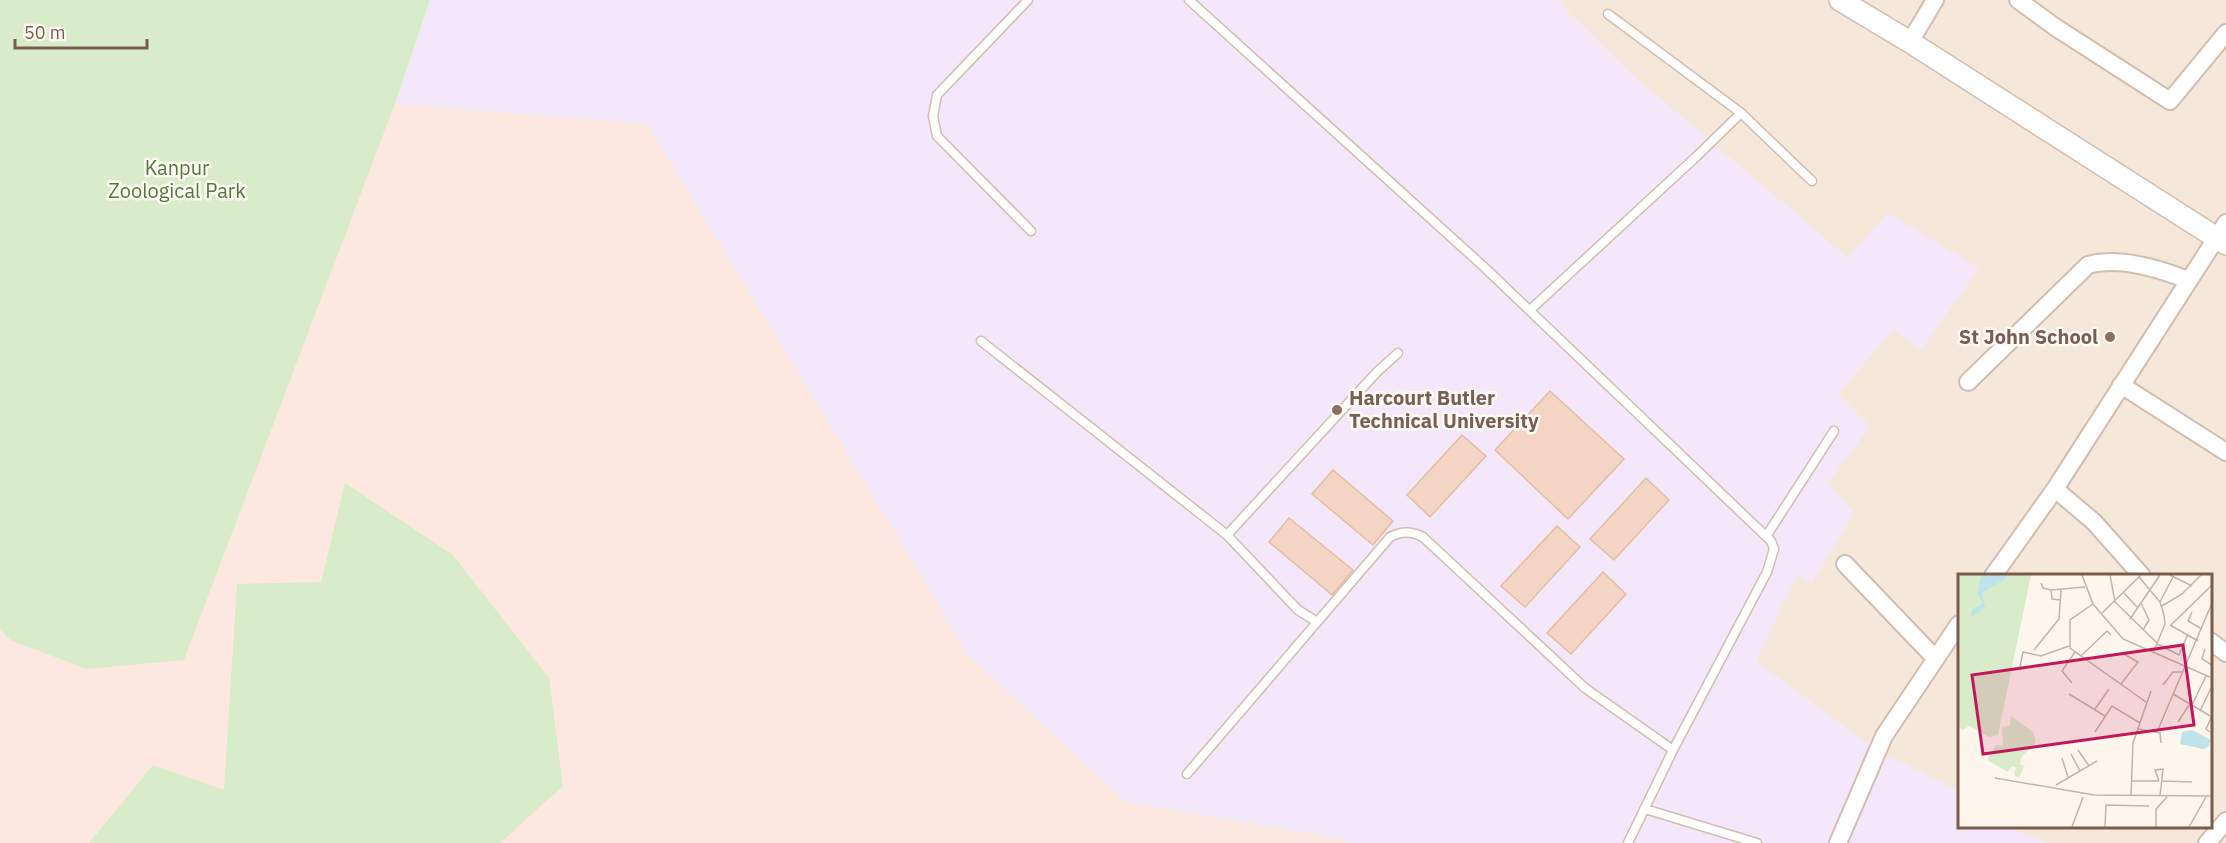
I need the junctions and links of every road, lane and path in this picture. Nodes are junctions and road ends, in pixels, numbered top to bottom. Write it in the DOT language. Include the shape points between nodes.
graph roads {
  1 [pos="1028,0"];
  2 [pos="1189,0"];
  3 [pos="1840,0"];
  4 [pos="1935,0"];
  5 [pos="2018,0"];
  6 [pos="1608,14"];
  7 [pos="2226,33"];
  8 [pos="1910,42"];
  9 [pos="1741,113"];
  10 [pos="1812,181"];
  11 [pos="1031,231"];
  12 [pos="2222,235"];
  13 [pos="2188,280"];
  14 [pos="1530,310"];
  15 [pos="981,341"];
  16 [pos="1398,353"];
  17 [pos="1968,382"];
  18 [pos="2121,385"];
  19 [pos="1834,431"];
  20 [pos="2226,452"];
  21 [pos="2055,489"];
  22 [pos="1227,535"];
  23 [pos="1767,535"];
  24 [pos="1845,564"];
  25 [pos="1994,574"];
  26 [pos="2140,574"];
  27 [pos="1317,622"];
  28 [pos="1958,625"];
  29 [pos="1935,658"];
  30 [pos="1673,750"];
  31 [pos="1187,774"];
  32 [pos="1645,809"];
  33 [pos="2226,821"];
  34 [pos="1628,843"];
  35 [pos="1757,843"];
  36 [pos="1838,843"];
  37 [pos="2207,843"];
  1 -- 11 [label="lane" via="937,95 933,116 937,136"];
  2 -- 14 [label="lane"];
  3 -- 8 [label="street"];
  4 -- 8 [label="street"];
  5 -- 7 [label="street" via="2170,101"];
  6 -- 9 [label="lane"];
  8 -- 12 [label="street"];
  9 -- 10 [label="lane"];
  9 -- 14 [label="lane"];
  12 -- 13 [label="street"];
  13 -- 17 [label="street" via="2161,270 2100,262 2088,265"];
  13 -- 18 [label="street"];
  14 -- 23 [label="lane"];
  15 -- 22 [label="lane"];
  16 -- 22 [label="lane"];
  18 -- 20 [label="street"];
  18 -- 21 [label="street"];
  19 -- 23 [label="lane"];
  21 -- 25 [label="street"];
  21 -- 26 [label="street" via="2094,522"];
  22 -- 27 [label="lane" via="1298,610"];
  23 -- 30 [label="lane" via="1774,549 1767,572"];
  24 -- 29 [label="street"];
  27 -- 30 [label="lane" via="1390,537 1401,532 1415,533 1585,688"];
  27 -- 31 [label="lane"];
  28 -- 29 [label="street"];
  29 -- 36 [label="street" via="1884,736"];
  30 -- 32 [label="lane"];
  32 -- 34 [label="lane"];
  32 -- 35 [label="lane"];
  33 -- 37 [label="street"];
}
